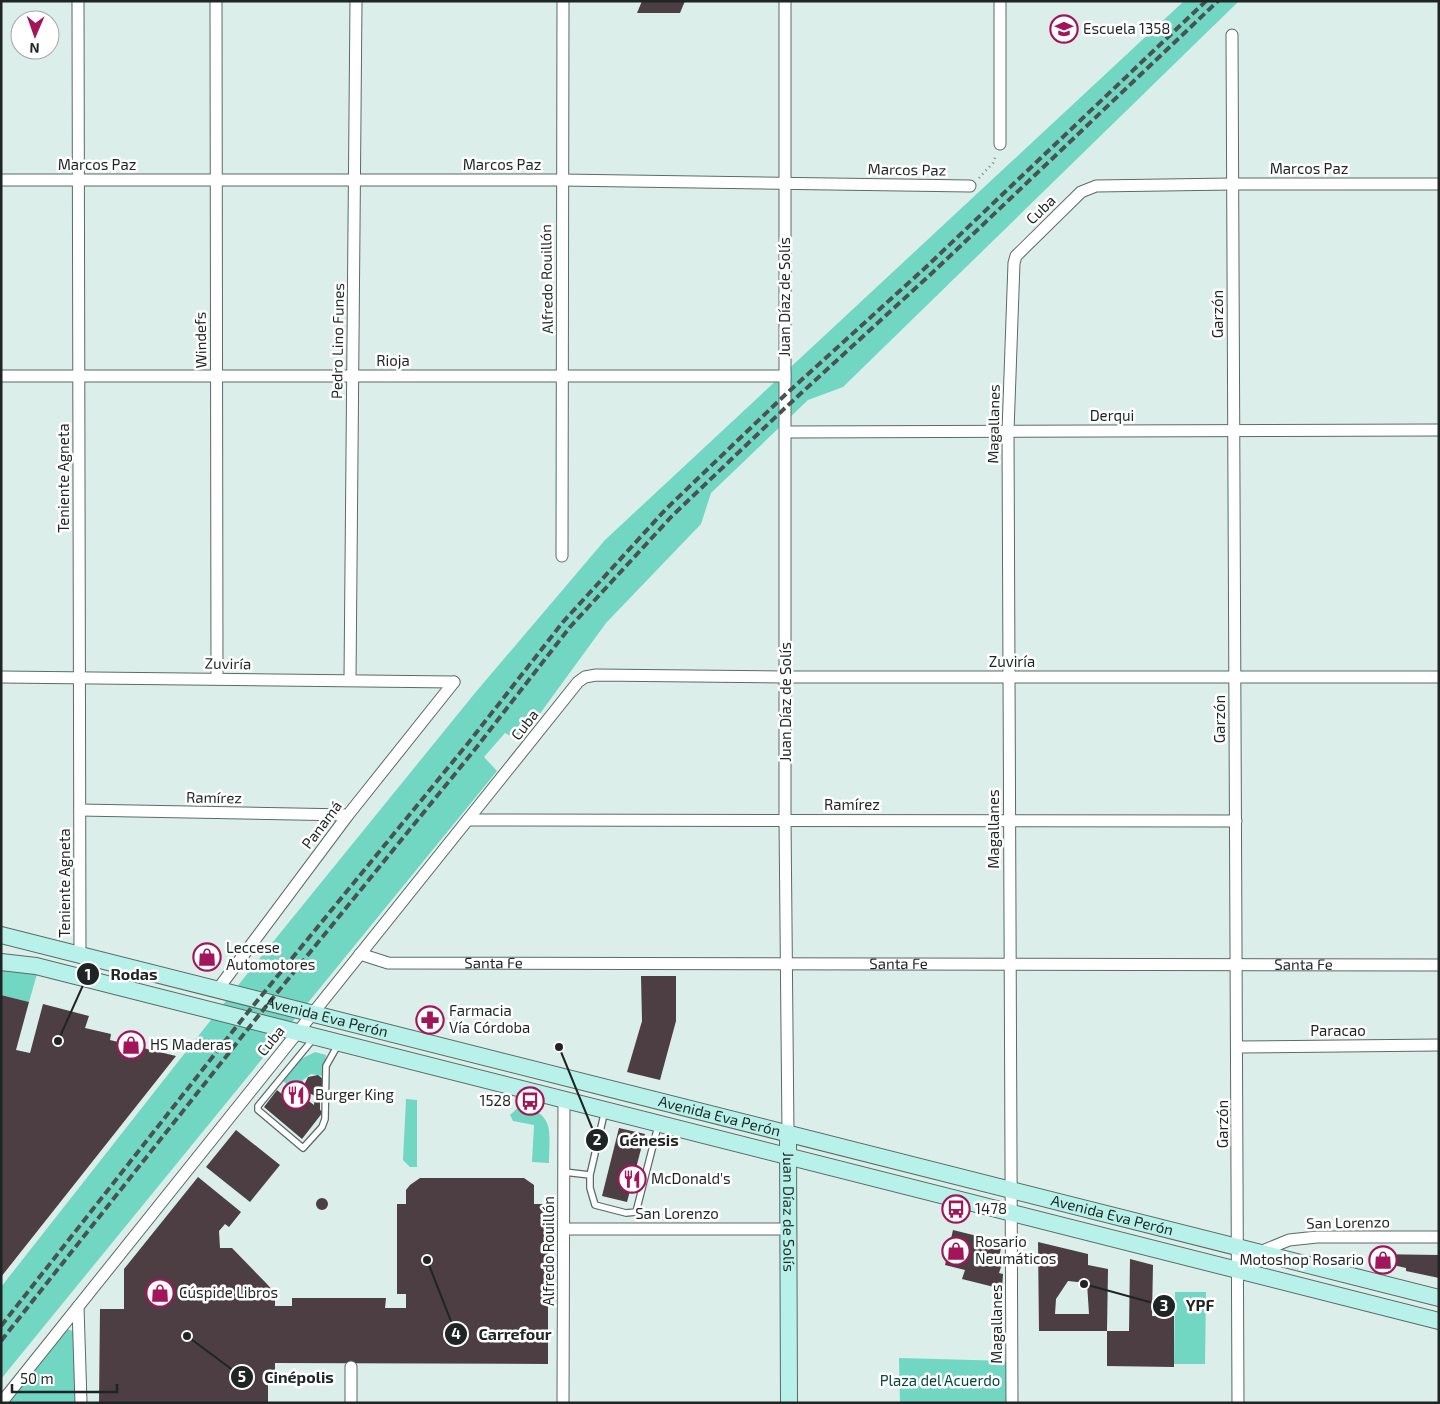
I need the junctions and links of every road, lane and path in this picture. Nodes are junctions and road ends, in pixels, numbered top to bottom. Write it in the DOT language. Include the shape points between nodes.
graph roads {
  1 [pos="78,1"];
  2 [pos="216,1"];
  3 [pos="356,1"];
  4 [pos="563,1"];
  5 [pos="785,1"];
  6 [pos="1000,1"];
  7 [pos="1232,35"];
  8 [pos="1000,144"];
  9 [pos="993,163"];
  10 [pos="1,180"];
  11 [pos="78,180"];
  12 [pos="215,180"];
  13 [pos="355,180"];
  14 [pos="561,180"];
  15 [pos="785,184"];
  16 [pos="1232,184"];
  17 [pos="1439,184"];
  18 [pos="970,186"];
  19 [pos="1089,187"];
  20 [pos="1016,256"];
  21 [pos="1,376"];
  22 [pos="79,376"];
  23 [pos="217,376"];
  24 [pos="353,376"];
  25 [pos="785,376"];
  26 [pos="562,377"];
  27 [pos="1233,430"];
  28 [pos="1439,430"];
  29 [pos="1008,431"];
  30 [pos="786,432"];
  31 [pos="562,556"];
  32 [pos="1,677"];
  33 [pos="585,677"];
  34 [pos="786,677"];
  35 [pos="1009,677"];
  36 [pos="1235,677"];
  37 [pos="1439,677"];
  38 [pos="80,678"];
  39 [pos="217,679"];
  40 [pos="350,680"];
  41 [pos="454,682"];
  42 [pos="80,810"];
  43 [pos="348,815"];
  44 [pos="468,820"];
  45 [pos="785,820"];
  46 [pos="1010,821"];
  47 [pos="1236,821"];
  48 [pos="1,935"];
  49 [pos="360,954"];
  50 [pos="80,955"];
  51 [pos="1,962"];
  52 [pos="786,964"];
  53 [pos="1010,965"];
  54 [pos="1237,965"];
  55 [pos="1439,966"];
  56 [pos="218,989"];
  57 [pos="313,1013"];
  58 [pos="298,1031"];
  59 [pos="316,1035"];
  60 [pos="340,1042"];
  61 [pos="1439,1045"];
  62 [pos="1237,1046"];
  63 [pos="564,1099"];
  64 [pos="605,1110"];
  65 [pos="658,1124"];
  66 [pos="788,1133"];
  67 [pos="788,1158"];
  68 [pos="564,1172"];
  69 [pos="590,1175"];
  70 [pos="1012,1190"];
  71 [pos="1012,1215"];
  72 [pos="564,1229"];
  73 [pos="790,1229"];
  74 [pos="1439,1237"];
  75 [pos="1238,1247"];
  76 [pos="1260,1252"];
  77 [pos="1238,1270"];
  78 [pos="1439,1298"];
  79 [pos="78,1307"];
  80 [pos="1439,1321"];
  81 [pos="351,1368"];
  82 [pos="2,1403"];
  83 [pos="81,1403"];
  84 [pos="351,1403"];
  85 [pos="563,1403"];
  86 [pos="789,1403"];
  87 [pos="1012,1403"];
  88 [pos="1238,1403"];
  1 -- 11 [label="street, Teniente Agneta"];
  2 -- 12 [label="street, Windefs"];
  3 -- 13 [label="street, Pedro Lino Funes"];
  4 -- 14 [label="street, Alfredo Rouillón"];
  5 -- 15 [label="street, Juan Díaz de Solís"];
  6 -- 8 [label="street"];
  7 -- 16 [label="street, Garzón"];
  9 -- 18 [label="path"];
  10 -- 11 [label="street, Marcos Paz"];
  11 -- 12 [label="street, Marcos Paz"];
  11 -- 22 [label="street, Teniente Agneta"];
  12 -- 13 [label="street, Marcos Paz"];
  12 -- 23 [label="street, Windefs"];
  13 -- 14 [label="street, Marcos Paz"];
  13 -- 24 [label="street, Pedro Lino Funes"];
  14 -- 15 [label="street, Marcos Paz"];
  14 -- 26 [label="street, Alfredo Rouillón"];
  15 -- 18 [label="street, Marcos Paz"];
  15 -- 25 [label="street, Juan Díaz de Solís"];
  16 -- 17 [label="street, Marcos Paz"];
  16 -- 19 [label="street, Marcos Paz"];
  16 -- 27 [label="street, Garzón"];
  19 -- 20 [label="street, Cuba"];
  20 -- 29 [label="street, Magallanes"];
  21 -- 22 [label="street, Rioja"];
  22 -- 23 [label="street, Rioja"];
  22 -- 38 [label="street, Teniente Agneta"];
  23 -- 24 [label="street, Rioja"];
  23 -- 39 [label="street, Windefs"];
  24 -- 26 [label="street, Rioja"];
  24 -- 40 [label="street, Pedro Lino Funes"];
  25 -- 26 [label="street, Rioja"];
  25 -- 30 [label="street, Juan Díaz de Solís"];
  26 -- 31 [label="street, Alfredo Rouillón"];
  27 -- 28 [label="street, Derqui"];
  27 -- 29 [label="street, Derqui"];
  27 -- 36 [label="street, Garzón"];
  29 -- 30 [label="street, Derqui"];
  29 -- 35 [label="street, Magallanes"];
  30 -- 34 [label="street, Juan Díaz de Solís"];
  32 -- 38 [label="street, Zuviría"];
  33 -- 34 [label="street, Zuviría"];
  33 -- 44 [label="street, Cuba"];
  34 -- 35 [label="street, Zuviría"];
  34 -- 45 [label="street, Juan Díaz de Solís"];
  35 -- 36 [label="street, Zuviría"];
  35 -- 46 [label="street, Magallanes"];
  36 -- 37 [label="street, Zuviría"];
  36 -- 47 [label="street, Garzón"];
  38 -- 39 [label="street, Zuviría"];
  38 -- 42 [label="street, Teniente Agneta"];
  39 -- 40 [label="street, Zuviría"];
  40 -- 41 [label="street, Zuviría"];
  41 -- 43 [label="street, Panamá"];
  42 -- 43 [label="street, Ramírez"];
  42 -- 50 [label="street, Teniente Agneta"];
  43 -- 56 [label="street, Panamá"];
  44 -- 45 [label="street, Ramírez"];
  44 -- 49 [label="street, Cuba"];
  45 -- 46 [label="street, Ramírez"];
  45 -- 52 [label="street, Juan Díaz de Solís"];
  46 -- 47 [label="street, Ramírez"];
  46 -- 53 [label="street, Magallanes"];
  47 -- 54 [label="street, Garzón"];
  48 -- 50 [label="main road, Avenida Eva Perón"];
  49 -- 52 [label="street, Santa Fe" via="388,963"];
  49 -- 57 [label="street, Cuba"];
  50 -- 56 [label="main road, Avenida Eva Perón"];
  51 -- 58 [label="main road, Avenida Eva Perón" via="36,966"];
  52 -- 53 [label="street, Santa Fe"];
  52 -- 66 [label="street, Juan Díaz de Solís"];
  53 -- 54 [label="street, Santa Fe"];
  53 -- 70 [label="street, Magallanes"];
  54 -- 55 [label="street, Santa Fe"];
  54 -- 62 [label="street, Garzón"];
  56 -- 57 [label="main road, Avenida Eva Perón"];
  57 -- 58 [label="street, Cuba"];
  57 -- 66 [label="main road, Avenida Eva Perón"];
  58 -- 59 [label="main road, Avenida Eva Perón"];
  58 -- 79 [label="street, Cuba"];
  59 -- 60 [label="main road, Avenida Eva Perón"];
  59 -- 60 [label="lane" via="258,1106 258,1110 303,1148 325,1119 326,1066"];
  60 -- 63 [label="main road, Avenida Eva Perón"];
  61 -- 62 [label="street, Paracao"];
  62 -- 75 [label="street, Garzón"];
  63 -- 64 [label="main road, Avenida Eva Perón"];
  63 -- 68 [label="street, Alfredo Rouillón"];
  64 -- 65 [label="main road, Avenida Eva Perón"];
  64 -- 69 [label="lane"];
  65 -- 67 [label="main road, Avenida Eva Perón"];
  65 -- 69 [label="lane" via="636,1212 626,1213 595,1205"];
  66 -- 67 [label="main road, Juan Díaz de Solís"];
  66 -- 70 [label="main road, Avenida Eva Perón"];
  67 -- 71 [label="main road, Avenida Eva Perón"];
  67 -- 73 [label="main road, Juan Díaz de Solís"];
  68 -- 69 [label="lane"];
  68 -- 72 [label="street, Alfredo Rouillón"];
  70 -- 71 [label="street, Magallanes"];
  70 -- 75 [label="main road, Avenida Eva Perón"];
  71 -- 77 [label="main road, Avenida Eva Perón"];
  71 -- 87 [label="street, Magallanes"];
  72 -- 73 [label="street, San Lorenzo"];
  72 -- 85 [label="street, Alfredo Rouillón"];
  73 -- 86 [label="main road, Juan Díaz de Solís"];
  74 -- 76 [label="street, San Lorenzo" via="1317,1236 1289,1240"];
  75 -- 76 [label="main road, Avenida Eva Perón"];
  75 -- 77 [label="street, Garzón"];
  76 -- 78 [label="main road, Avenida Eva Perón"];
  77 -- 80 [label="main road, Avenida Eva Perón"];
  77 -- 88 [label="street, Garzón"];
  79 -- 82 [label="street, Cuba"];
  79 -- 83 [label="street"];
  81 -- 84 [label="street"];
}
